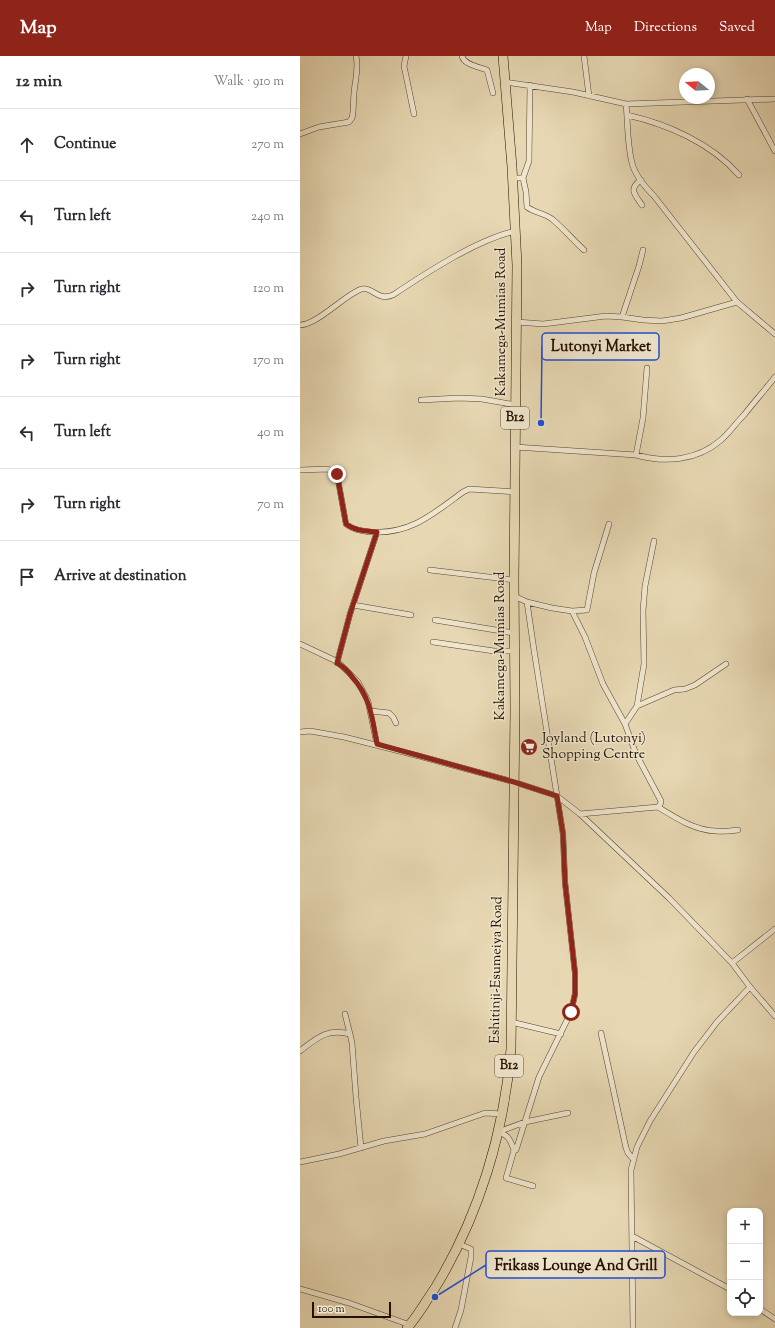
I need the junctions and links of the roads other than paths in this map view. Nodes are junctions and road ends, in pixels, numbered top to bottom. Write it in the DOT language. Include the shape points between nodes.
graph roads {
  1 [pos="356,56"];
  2 [pos="406,56"];
  3 [pos="462,56"];
  4 [pos="503,56"];
  5 [pos="584,56"];
  6 [pos="505,82"];
  7 [pos="530,85"];
  8 [pos="493,93"];
  9 [pos="589,96"];
  10 [pos="747,99"];
  11 [pos="775,99"];
  12 [pos="626,104"];
  13 [pos="414,114"];
  14 [pos="627,115"];
  15 [pos="300,134"];
  16 [pos="775,151"];
  17 [pos="739,175"];
  18 [pos="513,178"];
  19 [pos="523,178"];
  20 [pos="641,180"];
  21 [pos="642,205"];
  22 [pos="516,231"];
  23 [pos="584,250"];
  24 [pos="643,250"];
  25 [pos="737,302"];
  26 [pos="622,317"];
  27 [pos="517,322"];
  28 [pos="300,325"];
  29 [pos="775,334"];
  30 [pos="647,368"];
  31 [pos="775,377"];
  32 [pos="421,400"];
  33 [pos="516,405"];
  34 [pos="515,447"];
  35 [pos="636,455"];
  36 [pos="300,470"];
  37 [pos="516,492"];
  38 [pos="609,524"];
  39 [pos="377,532"];
  40 [pos="654,541"];
  41 [pos="430,570"];
  42 [pos="514,580"];
  43 [pos="514,596"];
  44 [pos="527,602"];
  45 [pos="353,605"];
  46 [pos="572,611"];
  47 [pos="411,615"];
  48 [pos="435,620"];
  49 [pos="514,633"];
  50 [pos="433,642"];
  51 [pos="300,644"];
  52 [pos="514,651"];
  53 [pos="337,663"];
  54 [pos="726,664"];
  55 [pos="637,706"];
  56 [pos="371,711"];
  57 [pos="396,723"];
  58 [pos="625,724"];
  59 [pos="300,732"];
  60 [pos="377,744"];
  61 [pos="514,782"];
  62 [pos="557,796"];
  63 [pos="658,807"];
  64 [pos="580,814"];
  65 [pos="738,830"];
  66 [pos="775,929"];
  67 [pos="732,963"];
  68 [pos="750,987"];
  69 [pos="345,1014"];
  70 [pos="775,1016"];
  71 [pos="511,1022"];
  72 [pos="601,1033"];
  73 [pos="350,1034"];
  74 [pos="561,1034"];
  75 [pos="300,1051"];
  76 [pos="568,1113"];
  77 [pos="502,1114"];
  78 [pos="525,1122"];
  79 [pos="498,1132"];
  80 [pos="361,1148"];
  81 [pos="514,1150"];
  82 [pos="634,1160"];
  83 [pos="300,1162"];
  84 [pos="533,1186"];
  85 [pos="632,1236"];
  86 [pos="459,1244"];
  87 [pos="727,1288"];
  88 [pos="300,1289"];
  89 [pos="763,1311"];
  90 [pos="775,1319"];
  91 [pos="409,1327"];
  92 [pos="455,1328"];
  93 [pos="634,1328"];
  1 -- 15 [label="street" via="358,72 352,118 349,122 319,127"];
  2 -- 13 [label="street" via="404,66"];
  3 -- 8 [label="street" via="466,62 487,70"];
  4 -- 6 [label="highway, Kakamega-Mumias Road / B12"];
  5 -- 9 [label="street"];
  6 -- 7 [label="street"];
  6 -- 18 [label="highway, Kakamega-Mumias Road / B12"];
  7 -- 9 [label="street"];
  7 -- 19 [label="street" via="529,161"];
  9 -- 12 [label="street"];
  10 -- 11 [label="street"];
  10 -- 12 [label="street"];
  10 -- 16 [label="street"];
  12 -- 14 [label="street"];
  14 -- 17 [label="street" via="648,120 703,145"];
  14 -- 20 [label="street" via="632,164"];
  18 -- 19 [label="street"];
  18 -- 22 [label="highway, Kakamega-Mumias Road / B12"];
  19 -- 23 [label="street" via="527,207 552,219"];
  20 -- 21 [label="street" via="633,189"];
  20 -- 25 [label="street"];
  22 -- 27 [label="highway, Kakamega-Mumias Road / B12"];
  22 -- 28 [label="street" via="467,250 393,295 386,298 367,289 360,289 316,319"];
  24 -- 26 [label="street"];
  25 -- 26 [label="street" via="662,321"];
  25 -- 29 [label="street"];
  26 -- 27 [label="street" via="598,316 543,324"];
  27 -- 33 [label="highway, Kakamega-Mumias Road / B12"];
  30 -- 35 [label="street" via="643,418"];
  31 -- 35 [label="street" via="725,436 704,452 682,459 666,460"];
  32 -- 33 [label="street" via="482,399"];
  33 -- 34 [label="highway, Kakamega-Mumias Road / B12"];
  34 -- 35 [label="street"];
  34 -- 37 [label="highway, Kakamega-Mumias Road / B12"];
  36 -- 39 [label="street" via="328,469 337,474 346,524 350,528"];
  37 -- 39 [label="street" via="469,489 422,521 400,530"];
  37 -- 42 [label="highway, Kakamega-Mumias Road / B12"];
  38 -- 46 [label="street" via="594,573 587,610"];
  39 -- 45 [label="street"];
  40 -- 55 [label="street" via="645,586 644,664"];
  41 -- 42 [label="street"];
  42 -- 43 [label="highway, Kakamega-Mumias Road / B12"];
  43 -- 44 [label="street"];
  43 -- 49 [label="highway, Kakamega-Mumias Road / B12"];
  44 -- 46 [label="street"];
  44 -- 62 [label="street"];
  45 -- 47 [label="street"];
  45 -- 53 [label="street"];
  46 -- 58 [label="street" via="603,684"];
  48 -- 49 [label="street"];
  49 -- 52 [label="highway, Kakamega-Mumias Road / B12"];
  50 -- 52 [label="street"];
  51 -- 53 [label="street"];
  52 -- 61 [label="highway, Kakamega-Mumias Road / B12"];
  53 -- 56 [label="street" via="363,690"];
  54 -- 55 [label="street" via="695,685 674,690"];
  55 -- 58 [label="street"];
  56 -- 57 [label="street" via="389,713"];
  56 -- 60 [label="street"];
  58 -- 63 [label="street" via="636,754 661,798"];
  59 -- 60 [label="street" via="310,731"];
  60 -- 61 [label="street"];
  61 -- 62 [label="street"];
  61 -- 71 [label="highway, Eshitinji-Esumeiya Road / B12"];
  62 -- 64 [label="street"];
  62 -- 74 [label="street" via="563,834 565,882 575,973 575,994 571,1012"];
  63 -- 64 [label="street"];
  63 -- 65 [label="street" via="702,829"];
  64 -- 67 [label="street" via="669,898"];
  66 -- 67 [label="street"];
  67 -- 68 [label="street"];
  68 -- 70 [label="street"];
  68 -- 82 [label="street" via="717,1022 694,1052 650,1121 637,1147"];
  69 -- 73 [label="street"];
  71 -- 74 [label="street"];
  71 -- 77 [label="highway, Eshitinji-Esumeiya Road / B12" via="509,1077"];
  72 -- 82 [label="street" via="626,1148"];
  73 -- 75 [label="street" via="339,1031 329,1033"];
  73 -- 80 [label="street"];
  74 -- 78 [label="street" via="539,1077"];
  76 -- 78 [label="street"];
  77 -- 79 [label="highway, Eshitinji-Esumeiya Road / B12"];
  77 -- 80 [label="street" via="485,1113 425,1134"];
  78 -- 79 [label="street"];
  78 -- 81 [label="street" via="517,1148"];
  79 -- 81 [label="street" via="505,1134"];
  79 -- 86 [label="highway, Eshitinji-Esumeiya Road / B12" via="481,1190"];
  80 -- 83 [label="street"];
  81 -- 84 [label="street" via="506,1178"];
  82 -- 85 [label="street" via="631,1170"];
  85 -- 87 [label="street"];
  85 -- 93 [label="street"];
  86 -- 91 [label="highway, Eshitinji-Esumeiya Road / B12"];
  86 -- 92 [label="street" via="471,1249 471,1257"];
  88 -- 91 [label="street" via="349,1303"];
  89 -- 90 [label="street"];
}
